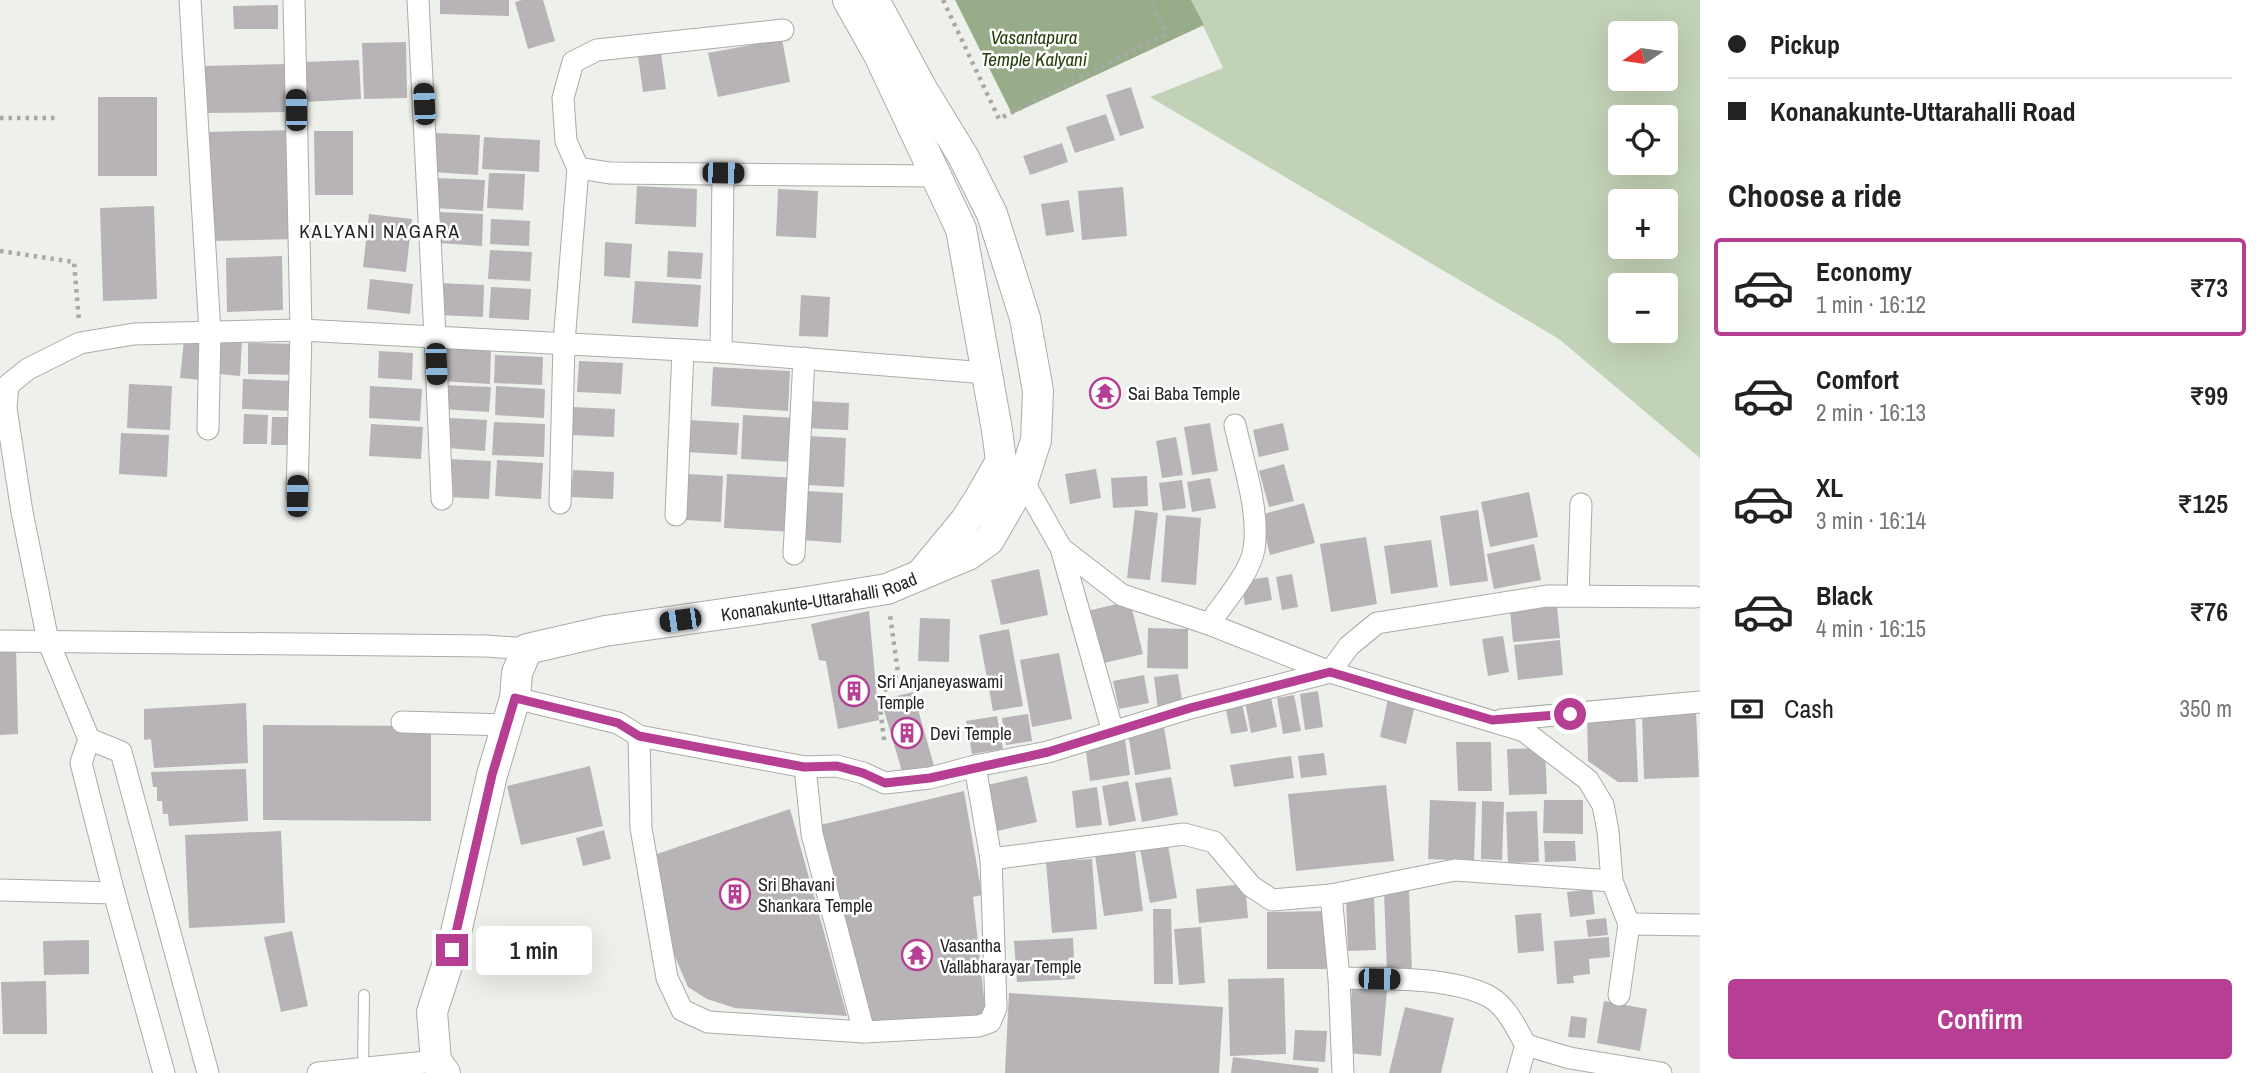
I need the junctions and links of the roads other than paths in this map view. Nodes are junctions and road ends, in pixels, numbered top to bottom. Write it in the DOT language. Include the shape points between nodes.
graph roads {
  1 [pos="190,0"];
  2 [pos="294,0"];
  3 [pos="418,0"];
  4 [pos="848,0"];
  5 [pos="874,0"];
  6 [pos="783,30"];
  7 [pos="578,168"];
  8 [pos="723,173"];
  9 [pos="936,176"];
  10 [pos="992,214"];
  11 [pos="961,229"];
  12 [pos="301,330"];
  13 [pos="210,332"];
  14 [pos="435,337"];
  15 [pos="565,343"];
  16 [pos="683,350"];
  17 [pos="721,352"];
  18 [pos="804,358"];
  19 [pos="986,373"];
  20 [pos="1235,425"];
  21 [pos="208,429"];
  22 [pos="1000,461"];
  23 [pos="1023,481"];
  24 [pos="297,496"];
  25 [pos="442,499"];
  26 [pos="560,503"];
  27 [pos="1581,504"];
  28 [pos="0,511"];
  29 [pos="22,512"];
  30 [pos="676,515"];
  31 [pos="1061,548"];
  32 [pos="794,554"];
  33 [pos="920,576"];
  34 [pos="1578,596"];
  35 [pos="1695,597"];
  36 [pos="1209,624"];
  37 [pos="0,641"];
  38 [pos="48,641"];
  39 [pos="527,649"];
  40 [pos="1330,672"];
  41 [pos="1700,702"];
  42 [pos="511,711"];
  43 [pos="1492,720"];
  44 [pos="402,722"];
  45 [pos="1113,732"];
  46 [pos="639,736"];
  47 [pos="89,739"];
  48 [pos="975,766"];
  49 [pos="804,767"];
  50 [pos="991,859"];
  51 [pos="1612,881"];
  52 [pos="0,890"];
  53 [pos="114,894"];
  54 [pos="1331,895"];
  55 [pos="1629,924"];
  56 [pos="1700,925"];
  57 [pos="1339,978"];
  58 [pos="364,995"];
  59 [pos="1619,995"];
  60 [pos="864,1032"];
  61 [pos="1526,1045"];
  62 [pos="440,1067"];
  63 [pos="363,1069"];
  64 [pos="164,1073"];
  65 [pos="208,1073"];
  66 [pos="318,1073"];
  67 [pos="1343,1073"];
  68 [pos="1518,1073"];
  69 [pos="1661,1073"];
  1 -- 13 [label="street"];
  2 -- 12 [label="street"];
  3 -- 14 [label="street"];
  4 -- 9 [label="main road"];
  5 -- 10 [label="main road"];
  6 -- 7 [label="street" via="597,50 573,62 563,98 566,141"];
  7 -- 8 [label="street" via="610,173"];
  7 -- 15 [label="street"];
  8 -- 9 [label="street"];
  8 -- 17 [label="street"];
  9 -- 11 [label="main road"];
  10 -- 11 [label="main road"];
  10 -- 23 [label="main road" via="1025,318 1038,391 1036,440"];
  11 -- 19 [label="main road"];
  12 -- 13 [label="street"];
  12 -- 14 [label="street"];
  12 -- 24 [label="street"];
  13 -- 21 [label="street"];
  13 -- 29 [label="street" via="134,334 80,342 8,385 6,408"];
  14 -- 15 [label="street"];
  14 -- 25 [label="street"];
  15 -- 16 [label="street"];
  15 -- 26 [label="street"];
  16 -- 17 [label="street"];
  16 -- 30 [label="street"];
  17 -- 18 [label="street"];
  18 -- 19 [label="street"];
  18 -- 32 [label="street"];
  19 -- 22 [label="main road"];
  20 -- 36 [label="street" via="1254,524 1254,551"];
  22 -- 23 [label="street"];
  22 -- 33 [label="main road, Konanakunte-Uttarahalli Road" via="965,521"];
  23 -- 31 [label="street"];
  23 -- 33 [label="main road" via="989,540 968,555"];
  27 -- 34 [label="street"];
  28 -- 29 [label="street"];
  29 -- 38 [label="street"];
  31 -- 36 [label="street" via="1122,595"];
  31 -- 45 [label="street"];
  33 -- 39 [label="main road, Konanakunte-Uttarahalli Road" via="887,589 604,631"];
  34 -- 35 [label="street"];
  34 -- 40 [label="street" via="1547,596 1377,623 1349,646"];
  36 -- 40 [label="street"];
  37 -- 38 [label="street"];
  38 -- 39 [label="street"];
  38 -- 47 [label="street"];
  39 -- 42 [label="main road" via="517,673"];
  40 -- 43 [label="street"];
  40 -- 45 [label="street"];
  41 -- 43 [label="street"];
  42 -- 44 [label="street"];
  42 -- 46 [label="street" via="618,723"];
  42 -- 62 [label="main road" via="452,950 432,1012"];
  43 -- 51 [label="street" via="1524,731 1588,780 1603,806"];
  45 -- 48 [label="street" via="1048,752"];
  46 -- 49 [label="street"];
  46 -- 60 [label="street" via="641,828 667,978 682,1010 708,1021"];
  47 -- 53 [label="street" via="81,762"];
  47 -- 65 [label="street" via="121,752"];
  48 -- 49 [label="street" via="885,783 837,766"];
  48 -- 50 [label="street"];
  49 -- 60 [label="street" via="812,834"];
  50 -- 54 [label="street" via="1184,834 1214,842 1251,886 1272,900"];
  50 -- 60 [label="street" via="996,1008 990,1022"];
  51 -- 54 [label="street" via="1455,870"];
  51 -- 55 [label="street"];
  52 -- 53 [label="street"];
  53 -- 64 [label="street"];
  54 -- 57 [label="street"];
  55 -- 56 [label="street"];
  55 -- 59 [label="street"];
  57 -- 61 [label="street" via="1455,985 1491,998 1509,1014"];
  57 -- 67 [label="street"];
  58 -- 63 [label="lane"];
  61 -- 68 [label="street"];
  61 -- 69 [label="street" via="1570,1058"];
  62 -- 63 [label="street"];
  63 -- 66 [label="street"];
}
